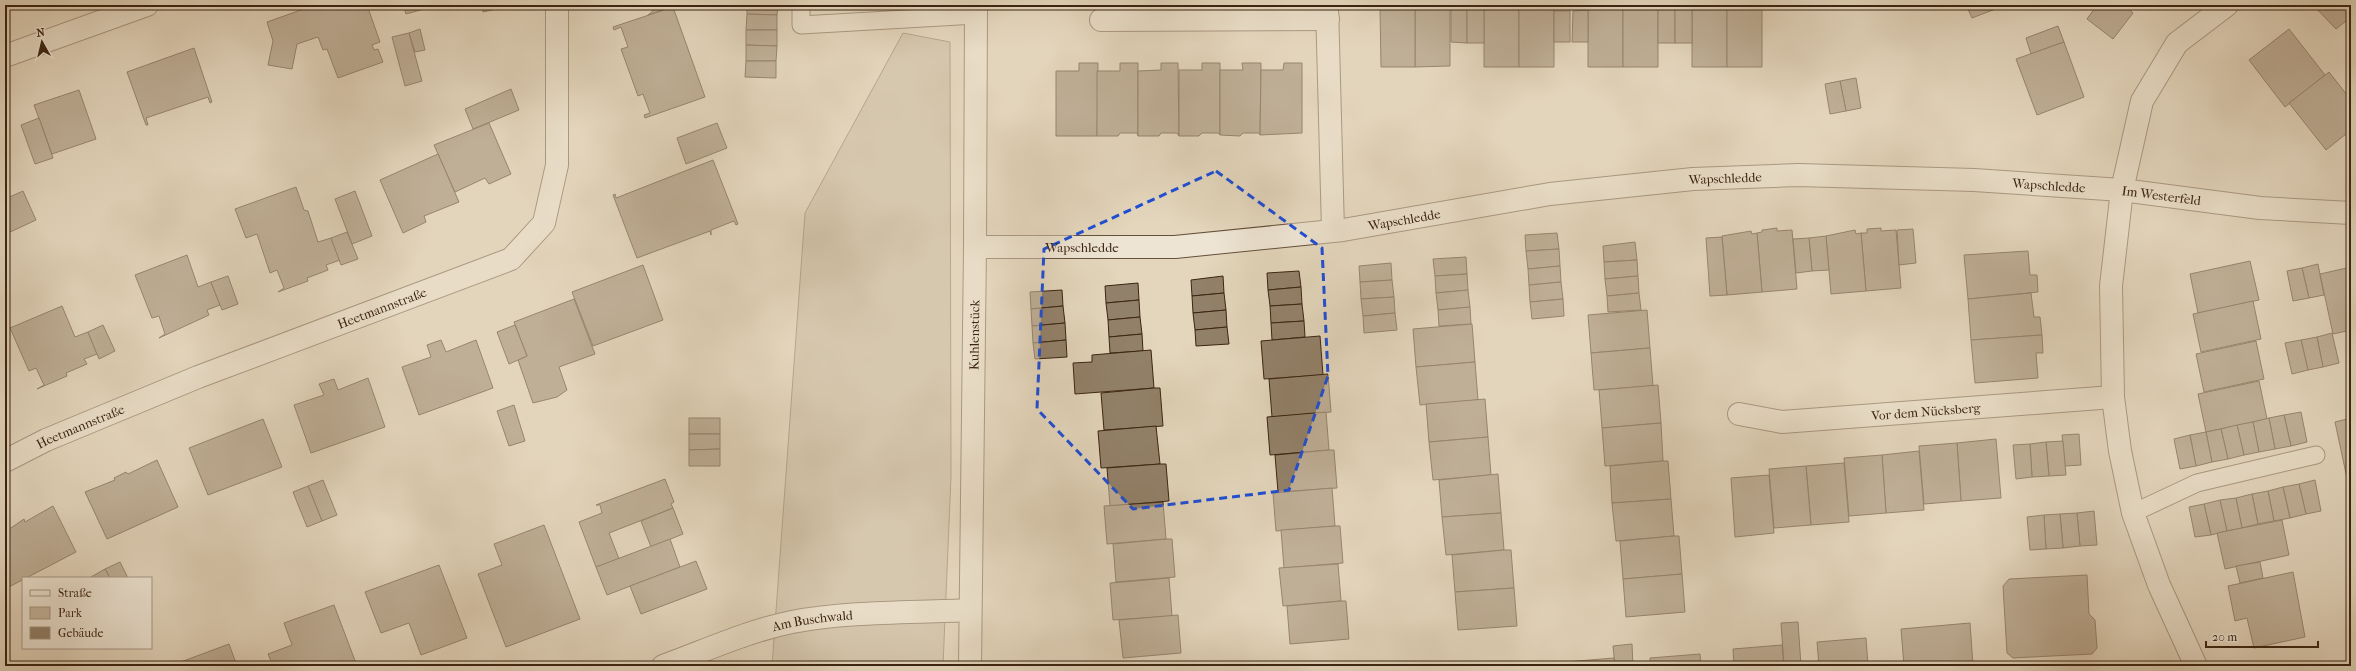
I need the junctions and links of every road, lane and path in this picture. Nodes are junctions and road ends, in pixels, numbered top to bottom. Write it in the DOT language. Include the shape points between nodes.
graph roads {
  1 [pos="147,5"];
  2 [pos="557,5"];
  3 [pos="801,5"];
  4 [pos="2227,5"];
  5 [pos="976,10"];
  6 [pos="1327,12"];
  7 [pos="1101,20"];
  8 [pos="7,49"];
  9 [pos="2122,190"];
  10 [pos="2351,213"];
  11 [pos="1333,231"];
  12 [pos="975,247"];
  13 [pos="2113,398"];
  14 [pos="1739,414"];
  15 [pos="2316,455"];
  16 [pos="5,461"];
  17 [pos="2133,513"];
  18 [pos="970,610"];
  19 [pos="663,666"];
  20 [pos="970,666"];
  21 [pos="2196,666"];
  1 -- 8 [label="street"];
  2 -- 16 [label="street, Heetmannstraße" via="557,165 544,223 511,259 198,378 46,440"];
  3 -- 5 [label="lane" via="801,25"];
  4 -- 9 [label="street, Im Westerfeld" via="2177,42 2142,101"];
  5 -- 12 [label="street, Kuhlenstück"];
  6 -- 7 [label="street"];
  6 -- 11 [label="street"];
  9 -- 10 [label="street, Im Westerfeld" via="2260,208"];
  9 -- 11 [label="street, Wapschledde" via="1974,180 1806,175 1693,179 1550,194"];
  9 -- 13 [label="street" via="2111,286"];
  11 -- 12 [label="street, Wapschledde" via="1175,247"];
  12 -- 18 [label="street, Kuhlenstück"];
  13 -- 14 [label="street, Vor dem Nücksberg" via="1782,422"];
  13 -- 17 [label="street" via="2120,451"];
  15 -- 17 [label="lane" via="2197,483"];
  17 -- 21 [label="street" via="2159,585"];
  18 -- 19 [label="street, Am Buschwald" via="829,617 791,622"];
  18 -- 20 [label="street, Kuhlenstück"];
}
